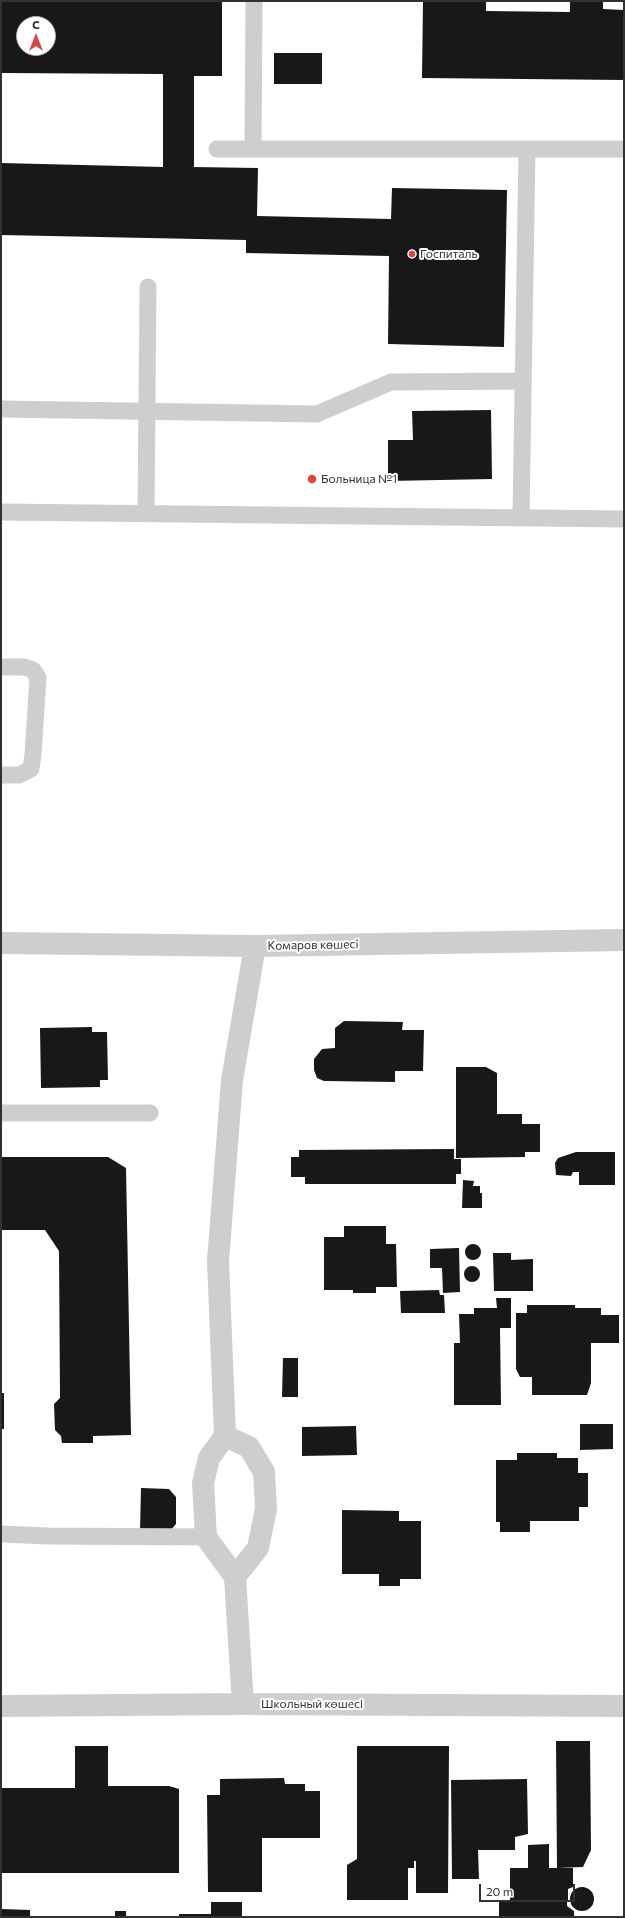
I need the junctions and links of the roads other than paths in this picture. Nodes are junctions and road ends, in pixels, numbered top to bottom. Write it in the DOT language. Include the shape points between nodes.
graph roads {
  1 [pos="254,1"];
  2 [pos="217,149"];
  3 [pos="253,149"];
  4 [pos="527,149"];
  5 [pos="624,149"];
  6 [pos="148,287"];
  7 [pos="523,381"];
  8 [pos="1,409"];
  9 [pos="147,411"];
  10 [pos="1,512"];
  11 [pos="146,514"];
  12 [pos="521,517"];
  13 [pos="624,519"];
  14 [pos="1,667"];
  15 [pos="1,775"];
  16 [pos="624,940"];
  17 [pos="1,943"];
  18 [pos="255,946"];
  19 [pos="1,1113"];
  20 [pos="150,1113"];
  21 [pos="224,1436"];
  22 [pos="1,1534"];
  23 [pos="206,1537"];
  24 [pos="235,1577"];
  25 [pos="243,1704"];
  26 [pos="1,1706"];
  27 [pos="624,1706"];
  1 -- 3 [label="lane"];
  2 -- 3 [label="lane"];
  3 -- 4 [label="lane"];
  4 -- 5 [label="lane"];
  4 -- 7 [label="lane"];
  6 -- 9 [label="lane"];
  7 -- 9 [label="lane" via="391,382 317,414"];
  7 -- 12 [label="lane"];
  8 -- 9 [label="lane"];
  9 -- 11 [label="lane"];
  10 -- 11 [label="lane"];
  11 -- 12 [label="lane"];
  12 -- 13 [label="lane"];
  14 -- 15 [label="lane" via="24,667 33,670 38,678 31,769 19,775"];
  16 -- 18 [label="street, Комаров көшесі"];
  17 -- 18 [label="street, Комаров көшесі"];
  18 -- 21 [label="street" via="232,1080 218,1261"];
  19 -- 20 [label="lane"];
  21 -- 23 [label="street" via="209,1458 203,1483"];
  21 -- 24 [label="street" via="249,1448 264,1472 266,1509 258,1548"];
  22 -- 23 [label="lane"];
  23 -- 24 [label="street"];
  24 -- 25 [label="street"];
  25 -- 26 [label="street, Школьный көшесі"];
  25 -- 27 [label="street, Школьный көшесі"];
}
